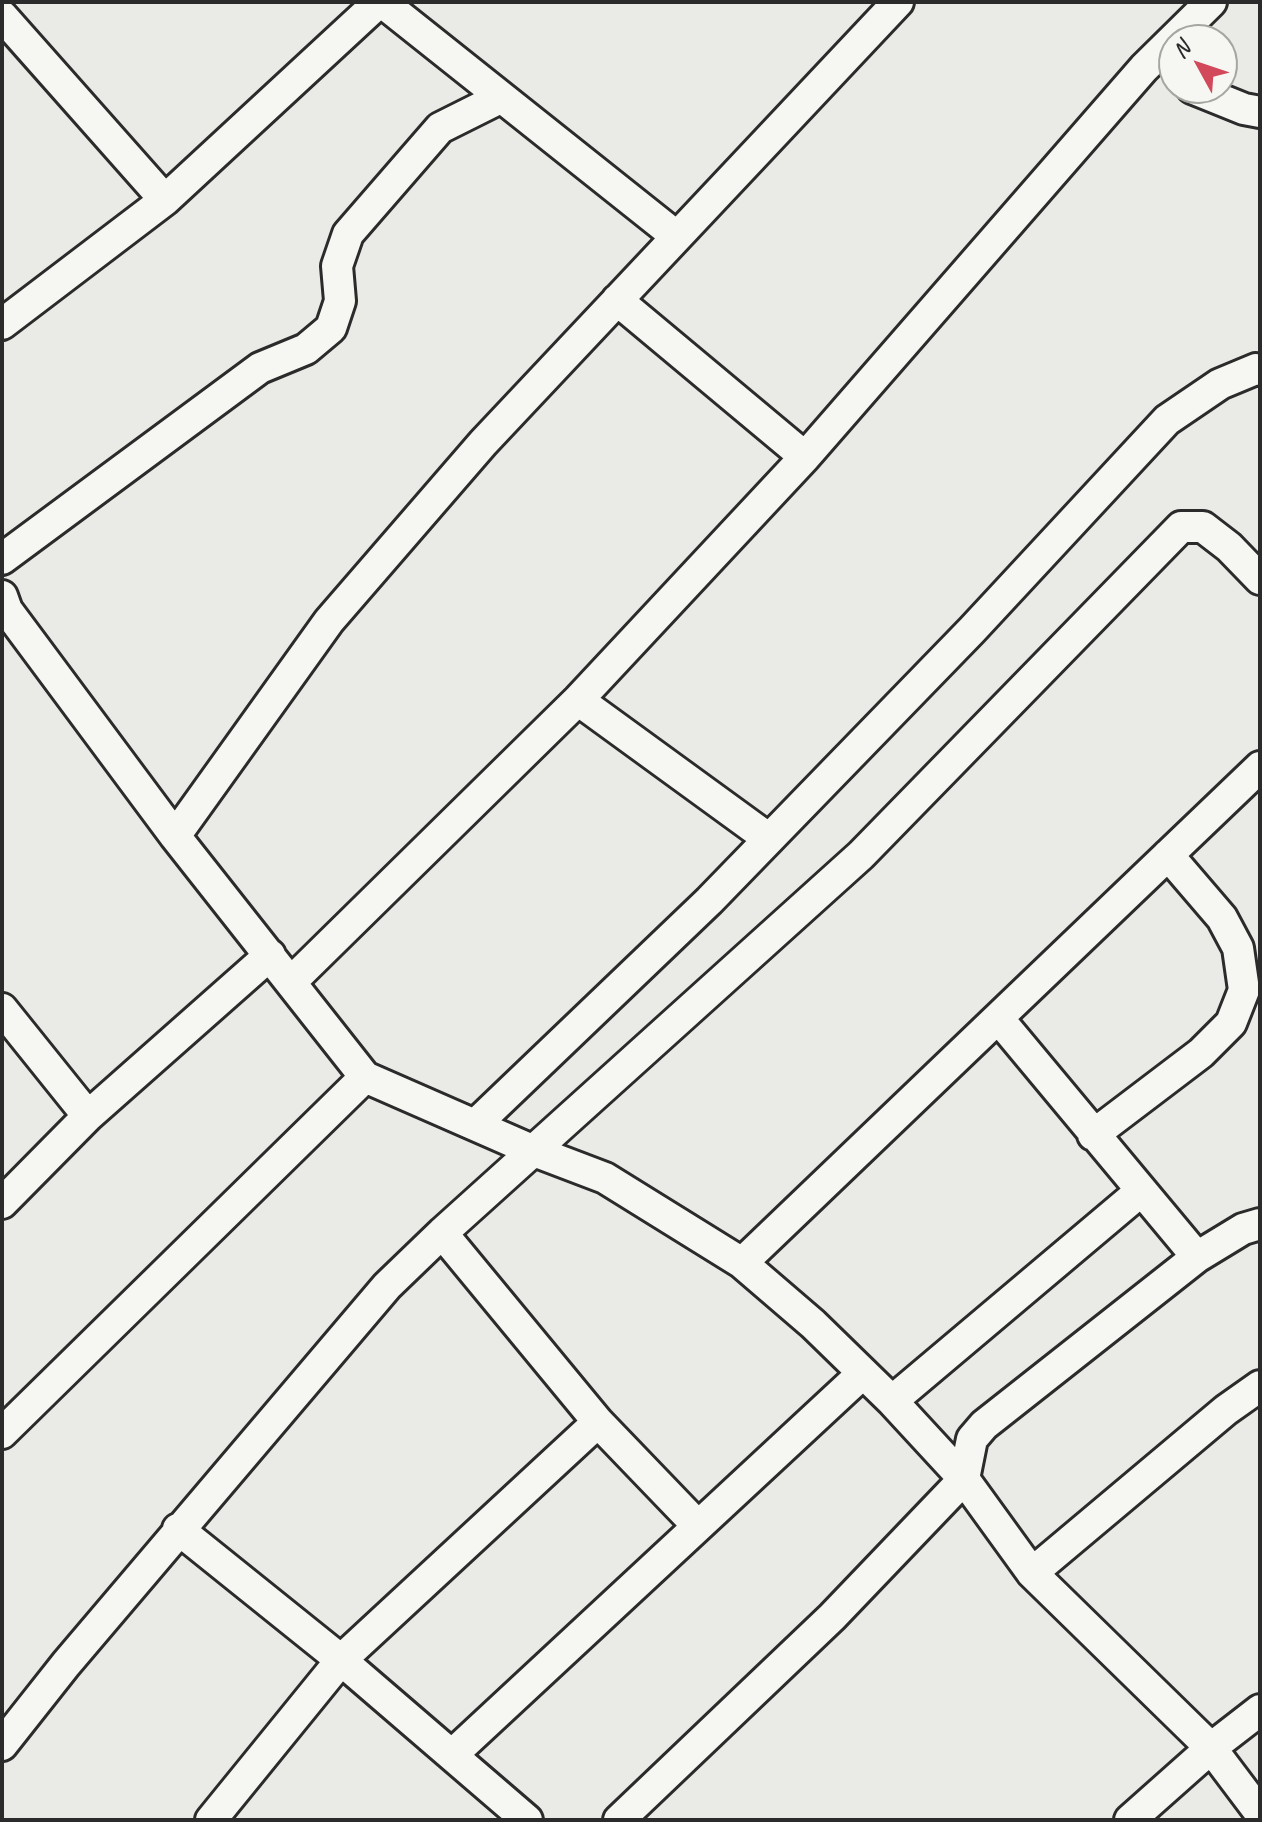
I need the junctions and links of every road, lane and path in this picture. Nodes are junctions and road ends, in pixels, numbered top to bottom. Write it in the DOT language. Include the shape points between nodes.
graph roads {
  1 [pos="380,2"];
  2 [pos="898,2"];
  3 [pos="1211,2"];
  4 [pos="2,16"];
  5 [pos="1144,68"];
  6 [pos="1158,74"];
  7 [pos="500,98"];
  8 [pos="1232,104"];
  9 [pos="1260,112"];
  10 [pos="165,200"];
  11 [pos="676,236"];
  12 [pos="617,300"];
  13 [pos="2,324"];
  14 [pos="1260,370"];
  15 [pos="805,457"];
  16 [pos="2,559"];
  17 [pos="1260,579"];
  18 [pos="2,596"];
  19 [pos="578,700"];
  20 [pos="1260,767"];
  21 [pos="175,836"];
  22 [pos="769,839"];
  23 [pos="1168,855"];
  24 [pos="270,955"];
  25 [pos="291,982"];
  26 [pos="2,1009"];
  27 [pos="998,1018"];
  28 [pos="365,1077"];
  29 [pos="88,1116"];
  30 [pos="475,1125"];
  31 [pos="1093,1135"];
  32 [pos="534,1151"];
  33 [pos="1141,1191"];
  34 [pos="2,1203"];
  35 [pos="1260,1224"];
  36 [pos="442,1233"];
  37 [pos="1197,1257"];
  38 [pos="742,1263"];
  39 [pos="862,1374"];
  40 [pos="1260,1386"];
  41 [pos="892,1401"];
  42 [pos="598,1422"];
  43 [pos="2,1433"];
  44 [pos="964,1479"];
  45 [pos="697,1525"];
  46 [pos="178,1529"];
  47 [pos="1032,1573"];
  48 [pos="341,1660"];
  49 [pos="1260,1710"];
  50 [pos="2,1745"];
  51 [pos="1211,1748"];
  52 [pos="453,1754"];
  53 [pos="1260,1813"];
  54 [pos="211,1820"];
  55 [pos="527,1820"];
  56 [pos="619,1820"];
  57 [pos="1130,1820"];
  1 -- 7 [label="street"];
  1 -- 10 [label="street"];
  2 -- 11 [label="street"];
  3 -- 5 [label="street"];
  4 -- 10 [label="street"];
  5 -- 6 [label="street"];
  5 -- 15 [label="street"];
  7 -- 11 [label="street"];
  7 -- 16 [label="street" via="440,128 348,234 337,266 340,301 331,328 306,349 260,368"];
  8 -- 9 [label="street"];
  10 -- 13 [label="street"];
  11 -- 12 [label="street"];
  12 -- 15 [label="street"];
  12 -- 21 [label="street" via="483,443 329,621"];
  14 -- 22 [label="street" via="1220,384 1167,420"];
  15 -- 19 [label="street"];
  17 -- 32 [label="street" via="1203,527 1181,527 861,855"];
  18 -- 21 [label="street" via="7,610"];
  19 -- 22 [label="street"];
  19 -- 25 [label="street"];
  20 -- 23 [label="street"];
  21 -- 24 [label="street"];
  22 -- 30 [label="street"];
  23 -- 27 [label="street"];
  23 -- 31 [label="street" via="1222,918 1238,948 1244,990 1231,1023 1201,1053"];
  24 -- 25 [label="street"];
  24 -- 29 [label="street"];
  25 -- 28 [label="street"];
  26 -- 29 [label="street"];
  27 -- 31 [label="street"];
  27 -- 38 [label="street"];
  28 -- 30 [label="street"];
  28 -- 43 [label="street"];
  29 -- 34 [label="street"];
  30 -- 32 [label="street"];
  31 -- 33 [label="street"];
  32 -- 36 [label="street"];
  32 -- 38 [label="street" via="605,1178"];
  33 -- 37 [label="street"];
  33 -- 41 [label="street"];
  35 -- 37 [label="street"];
  36 -- 42 [label="street"];
  36 -- 46 [label="street" via="387,1286"];
  37 -- 44 [label="street" via="984,1425 972,1439"];
  38 -- 39 [label="street"];
  39 -- 41 [label="street"];
  39 -- 45 [label="street"];
  40 -- 47 [label="street"];
  41 -- 44 [label="street"];
  42 -- 45 [label="street"];
  42 -- 48 [label="street"];
  44 -- 47 [label="street"];
  44 -- 56 [label="street" via="832,1617"];
  45 -- 52 [label="street"];
  46 -- 48 [label="street"];
  46 -- 50 [label="street"];
  47 -- 51 [label="street"];
  48 -- 52 [label="street"];
  48 -- 54 [label="street"];
  49 -- 51 [label="street"];
  51 -- 53 [label="street"];
  51 -- 57 [label="street"];
  52 -- 55 [label="street"];
}
